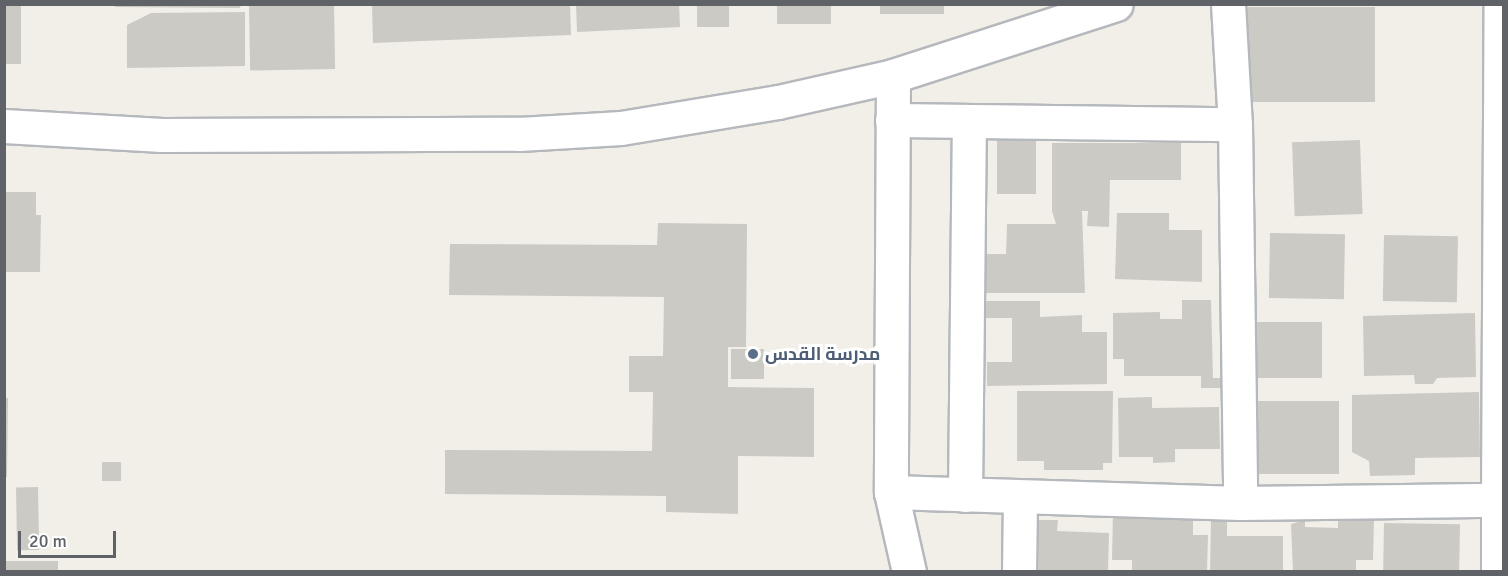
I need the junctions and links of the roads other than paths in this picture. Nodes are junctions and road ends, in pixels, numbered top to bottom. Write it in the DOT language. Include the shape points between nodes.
graph roads {
  1 [pos="1116,4"];
  2 [pos="1228,4"];
  3 [pos="1501,4"];
  4 [pos="893,76"];
  5 [pos="892,120"];
  6 [pos="969,121"];
  7 [pos="1235,124"];
  8 [pos="4,126"];
  9 [pos="1500,481"];
  10 [pos="891,492"];
  11 [pos="965,495"];
  12 [pos="1020,498"];
  13 [pos="1240,503"];
  14 [pos="909,572"];
  15 [pos="1019,572"];
  16 [pos="1498,572"];
  1 -- 4 [label="street"];
  2 -- 7 [label="street"];
  3 -- 9 [label="street"];
  4 -- 5 [label="street"];
  4 -- 8 [label="street" via="778,102 621,128 530,134 162,135"];
  5 -- 6 [label="street"];
  5 -- 10 [label="street"];
  6 -- 7 [label="street"];
  6 -- 11 [label="street"];
  7 -- 13 [label="street"];
  9 -- 13 [label="street"];
  9 -- 16 [label="street"];
  10 -- 11 [label="street"];
  10 -- 14 [label="street"];
  11 -- 12 [label="street"];
  12 -- 13 [label="street"];
  12 -- 15 [label="street"];
}
